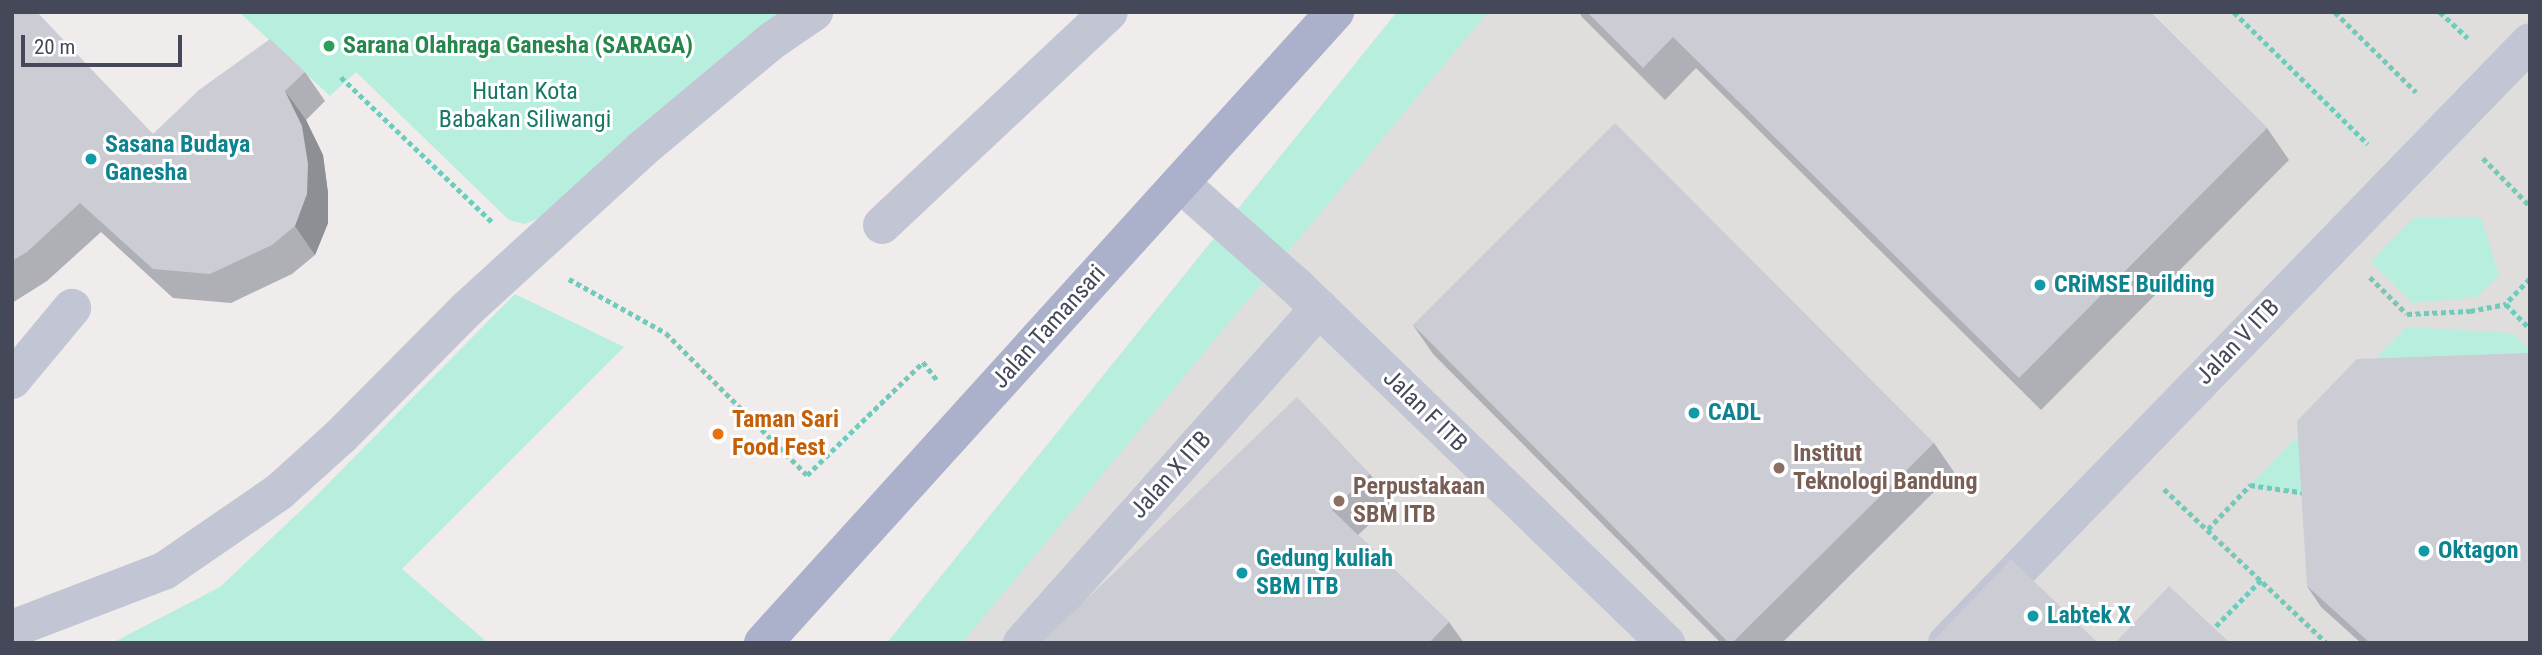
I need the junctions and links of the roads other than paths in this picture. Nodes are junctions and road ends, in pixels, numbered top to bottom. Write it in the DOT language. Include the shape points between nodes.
graph roads {
  1 [pos="814,12"];
  2 [pos="1109,12"];
  3 [pos="1335,12"];
  4 [pos="2530,42"];
  5 [pos="1180,183"];
  6 [pos="883,225"];
  7 [pos="72,308"];
  8 [pos="1319,308"];
  9 [pos="12,380"];
  10 [pos="12,629"];
  11 [pos="763,643"];
  12 [pos="1022,643"];
  13 [pos="1666,643"];
  14 [pos="1947,643"];
  1 -- 10 [label="lane" via="773,40 642,149 467,309 279,492 164,571"];
  2 -- 6 [label="lane"];
  3 -- 5 [label="main road, Jalan Tamansari"];
  4 -- 14 [label="lane, Jalan V ITB"];
  5 -- 8 [label="lane, Jalan F ITB"];
  5 -- 11 [label="main road, Jalan Tamansari"];
  7 -- 9 [label="lane"];
  8 -- 12 [label="lane, Jalan X ITB"];
  8 -- 13 [label="lane, Jalan F ITB"];
}
